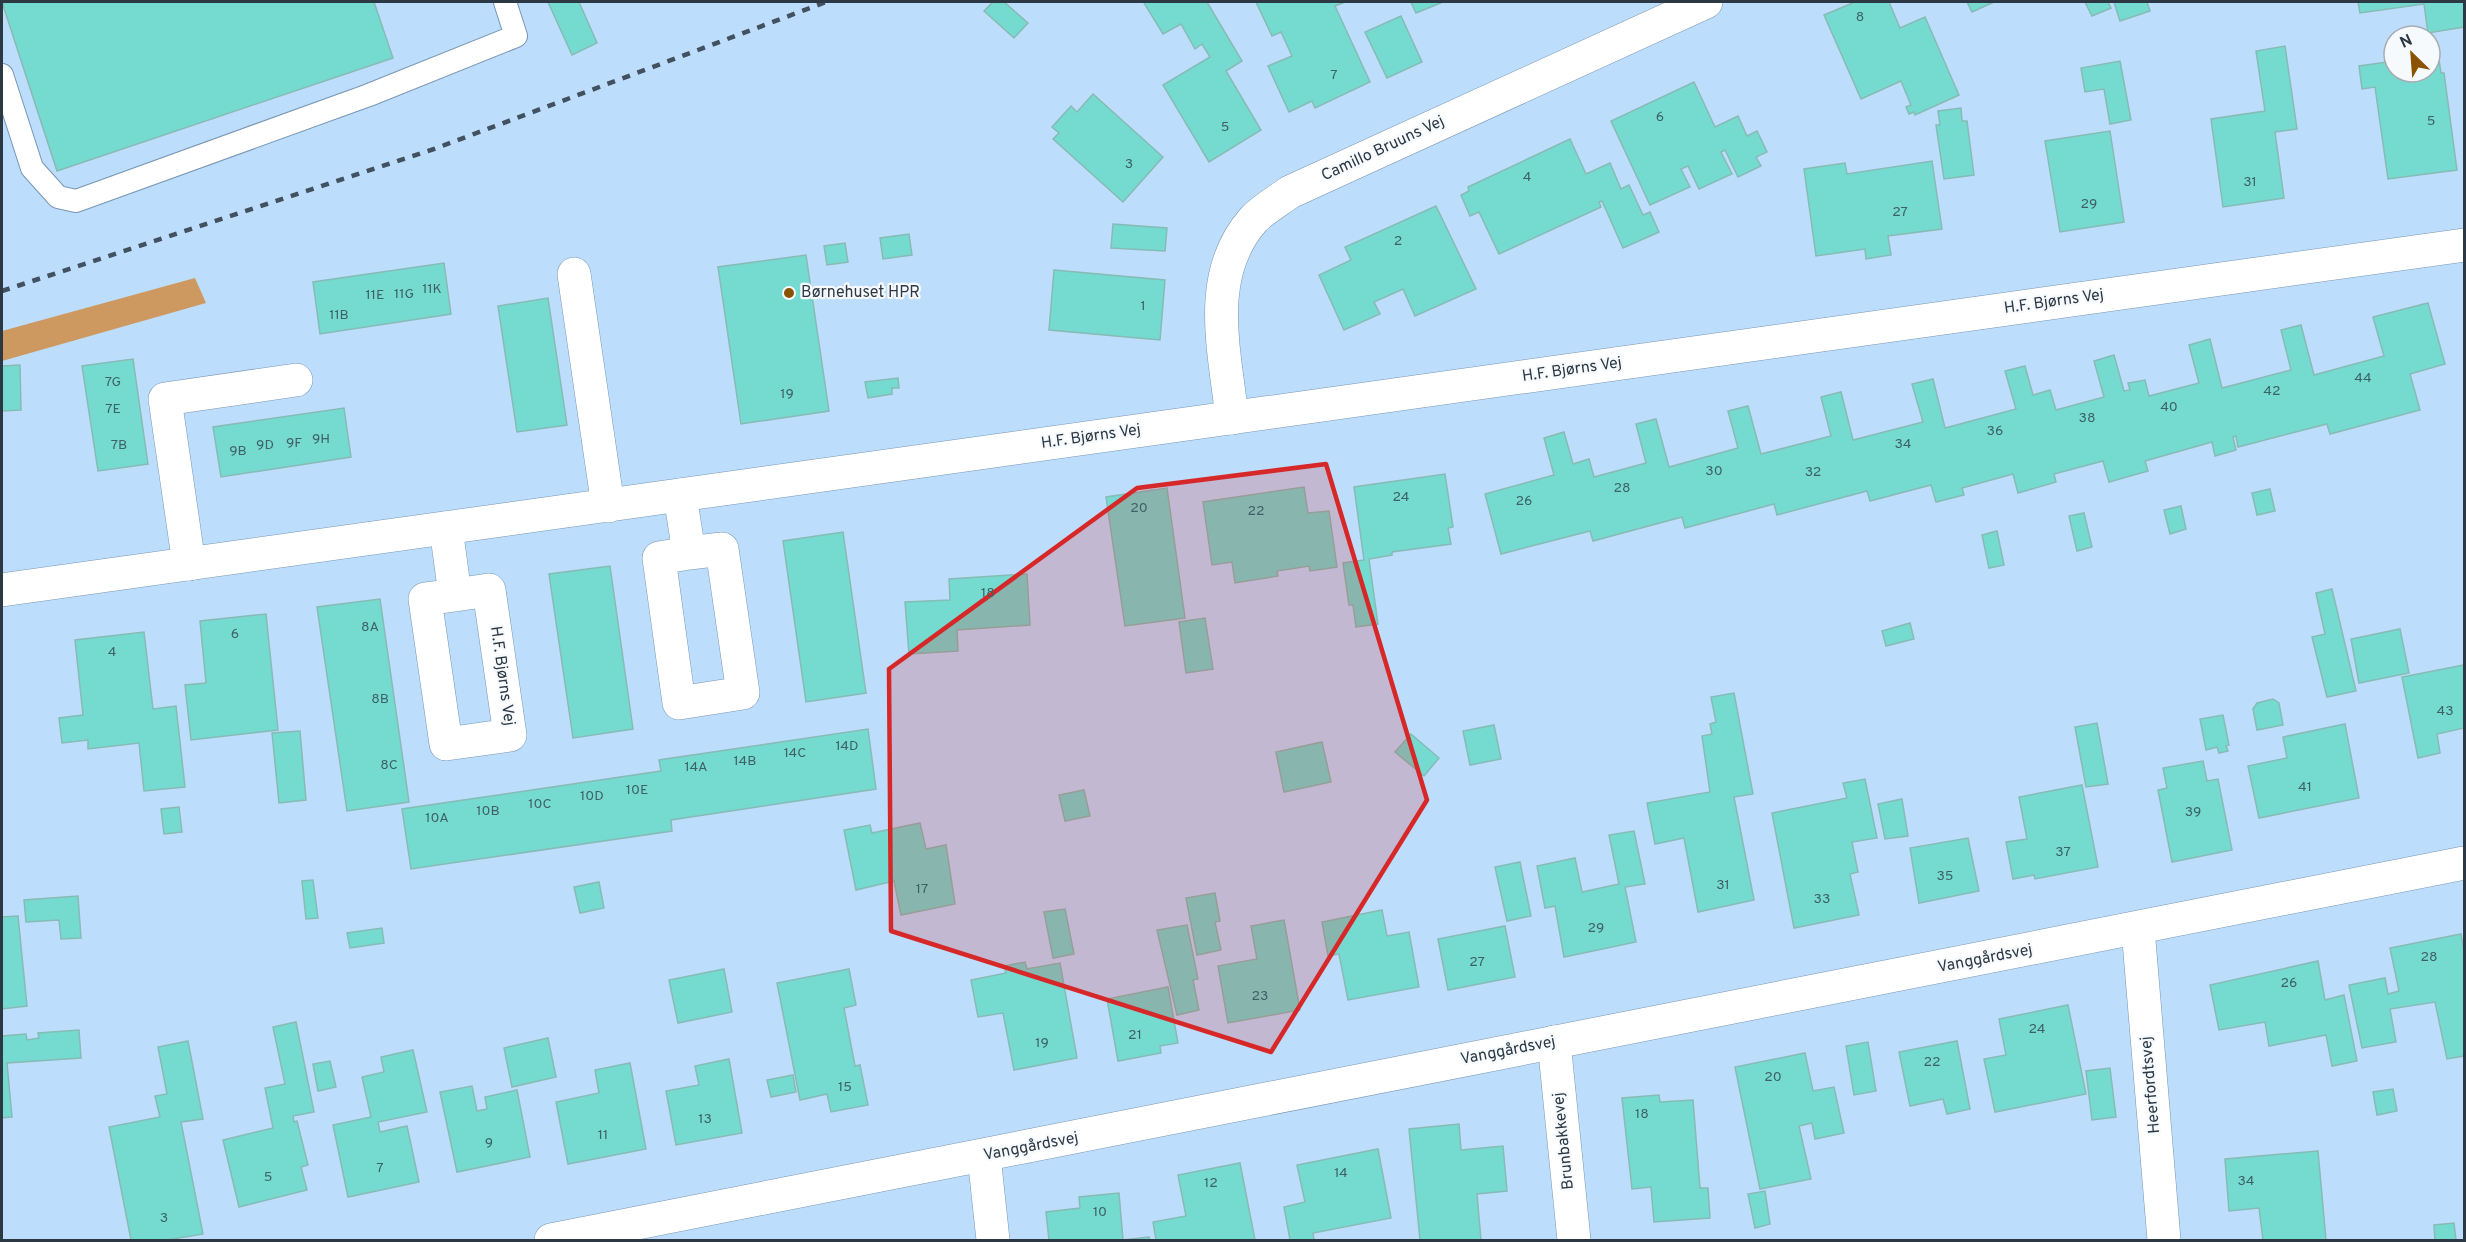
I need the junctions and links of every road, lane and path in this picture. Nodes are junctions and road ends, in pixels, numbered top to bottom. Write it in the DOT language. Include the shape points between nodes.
graph roads {
  1 [pos="505,2"];
  2 [pos="1706,2"];
  3 [pos="2,75"];
  4 [pos="2464,245"];
  5 [pos="574,274"];
  6 [pos="296,380"];
  7 [pos="1232,418"];
  8 [pos="680,495"];
  9 [pos="608,506"];
  10 [pos="446,528"];
  11 [pos="688,553"];
  12 [pos="189,564"];
  13 [pos="2,591"];
  14 [pos="455,595"];
  15 [pos="2464,863"];
  16 [pos="2138,929"];
  17 [pos="1554,1042"];
  18 [pos="984,1156"];
  19 [pos="551,1240"];
  20 [pos="993,1240"];
  21 [pos="1574,1240"];
  22 [pos="2164,1240"];
  1 -- 3 [label="lane" via="516,36 369,95 76,201 58,197 32,168"];
  2 -- 7 [label="street, Camillo Bruuns Vej" via="1290,192 1254,219 1229,257 1220,301"];
  4 -- 7 [label="street, H.F. Bjørns Vej"];
  5 -- 9 [label="street"];
  6 -- 12 [label="street" via="165,399"];
  7 -- 8 [label="street, H.F. Bjørns Vej"];
  8 -- 9 [label="street, H.F. Bjørns Vej"];
  8 -- 11 [label="street"];
  9 -- 10 [label="street, H.F. Bjørns Vej"];
  10 -- 12 [label="street, H.F. Bjørns Vej"];
  10 -- 14 [label="street"];
  11 -- 11 [label="street" via="659,558 680,703 743,693 722,549"];
  12 -- 13 [label="street, H.F. Bjørns Vej"];
  14 -- 14 [label="street, H.F. Bjørns Vej" via="425,599 447,744 510,735 489,590"];
  15 -- 16 [label="street, Vanggårdsvej"];
  16 -- 17 [label="street, Vanggårdsvej"];
  16 -- 22 [label="street, Heerfordtsvej"];
  17 -- 18 [label="street, Vanggårdsvej"];
  17 -- 21 [label="street, Brunbakkevej"];
  18 -- 19 [label="street, Vanggårdsvej"];
  18 -- 20 [label="street"];
}
